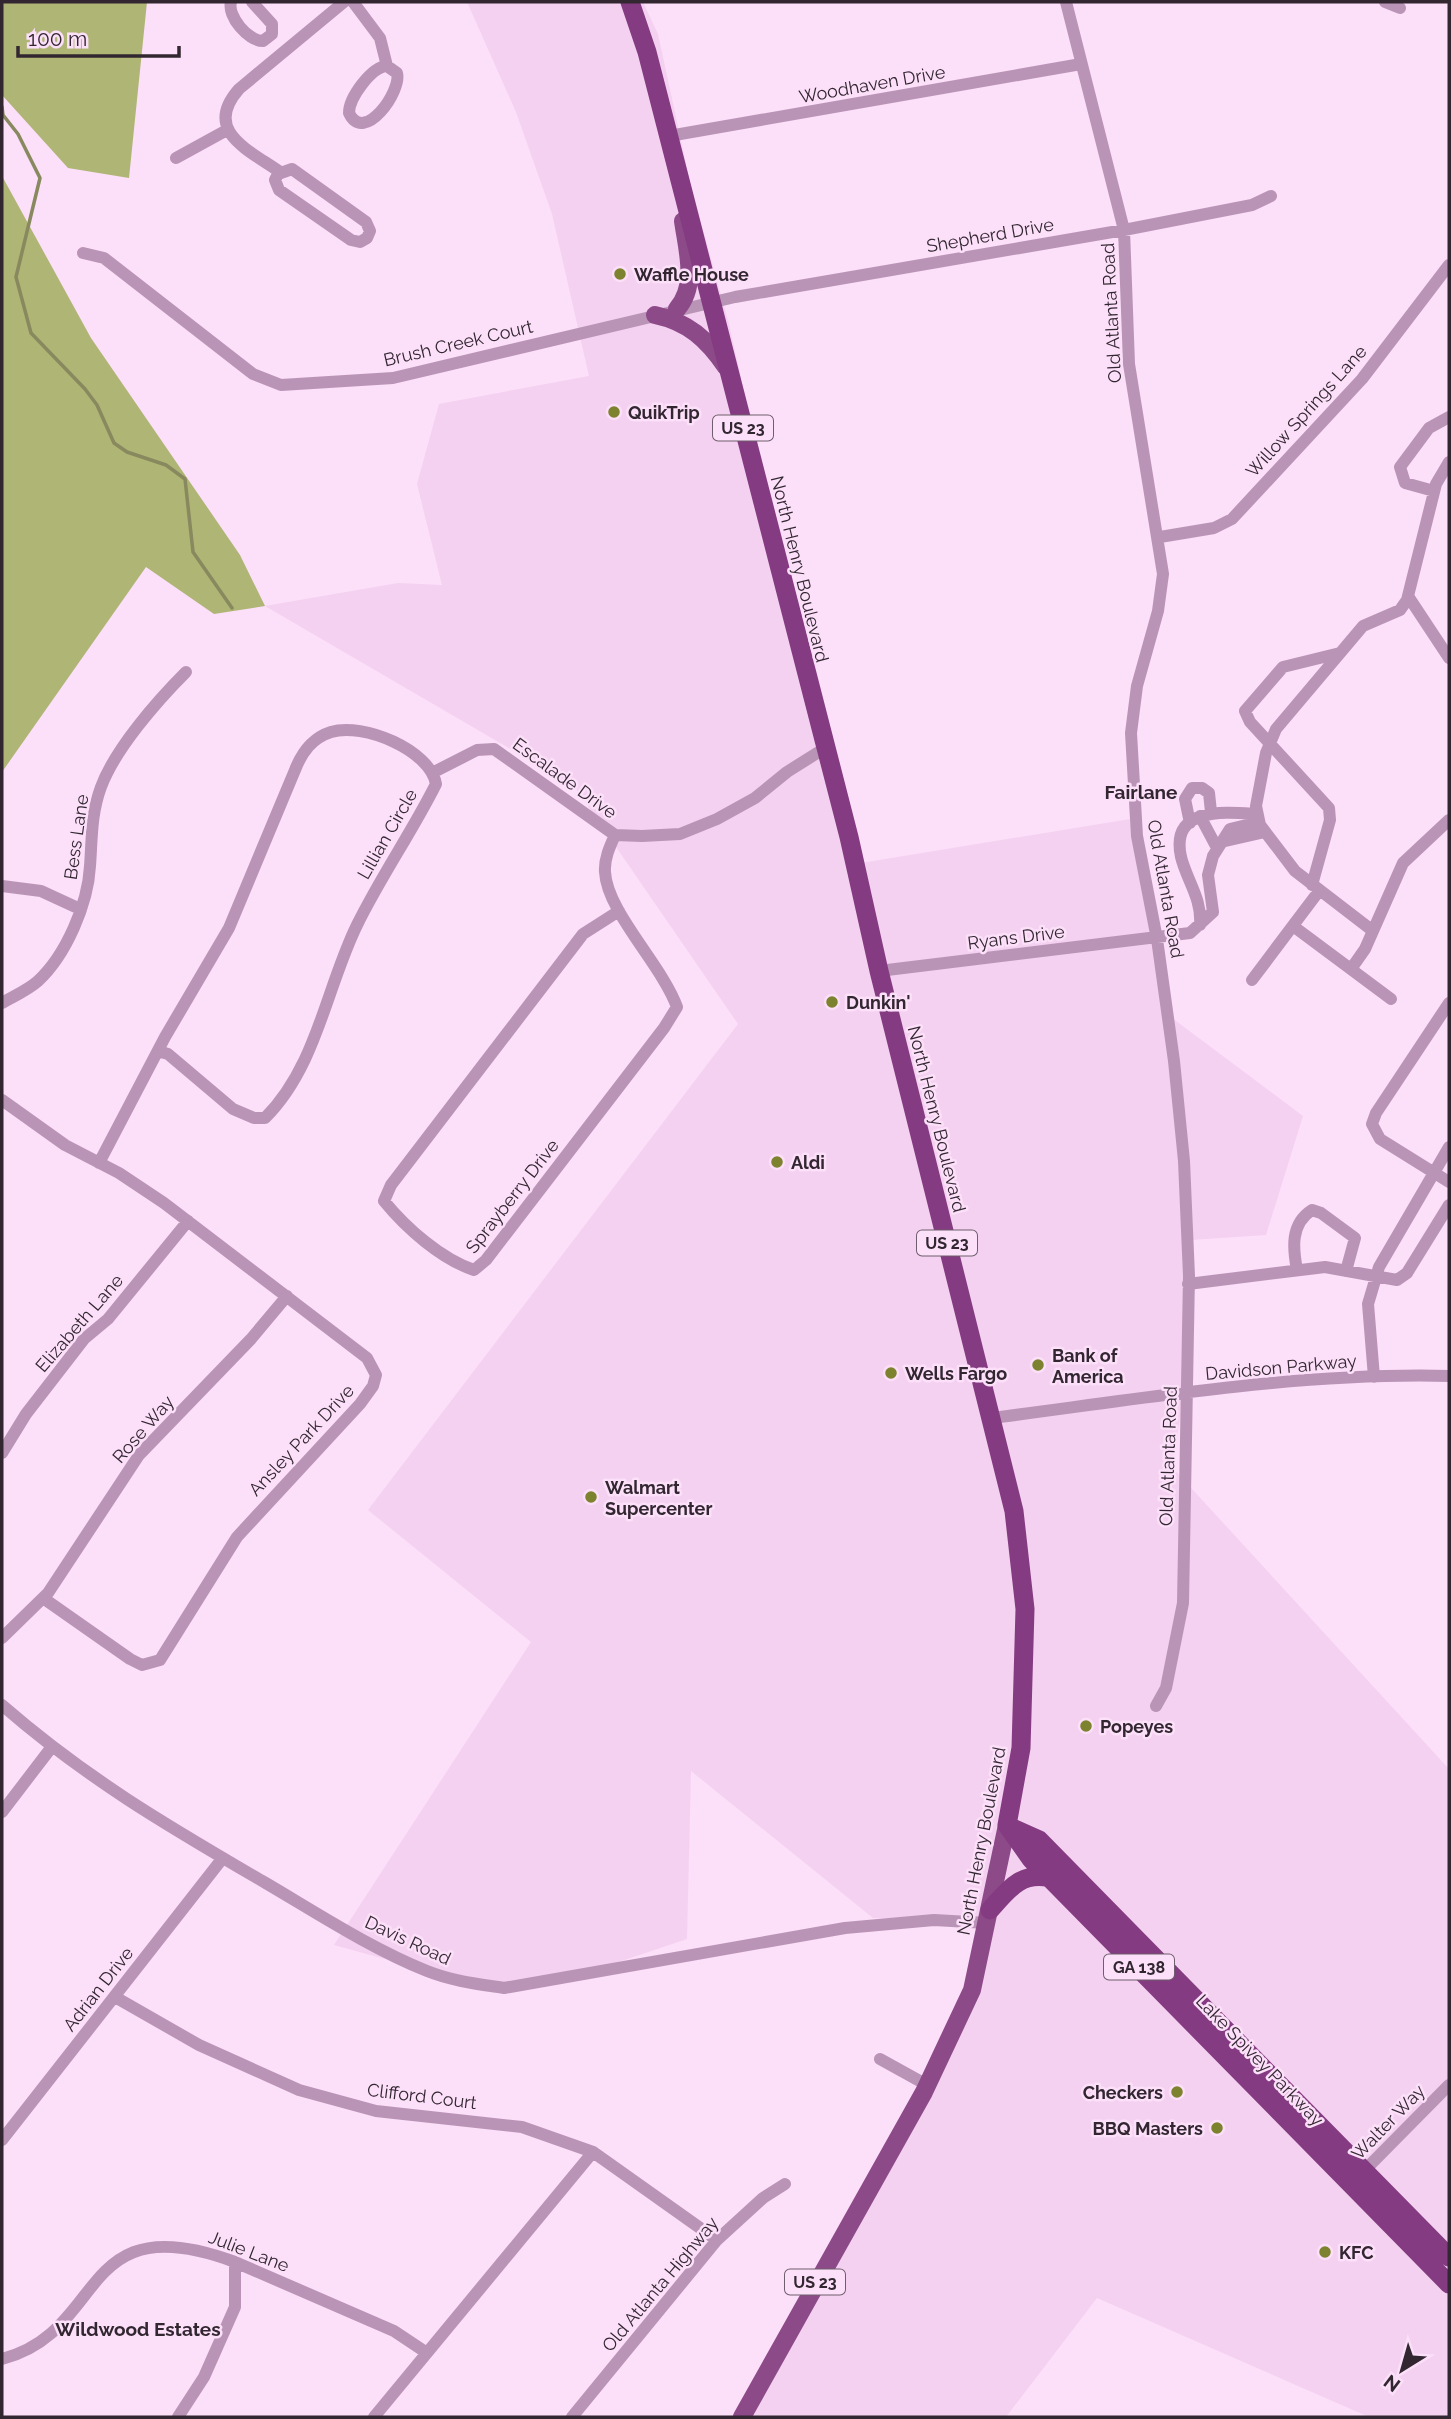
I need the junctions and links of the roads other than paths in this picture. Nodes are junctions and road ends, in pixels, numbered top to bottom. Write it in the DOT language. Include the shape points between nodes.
graph roads {
  1 [pos="231,2"];
  2 [pos="252,2"];
  3 [pos="344,2"];
  4 [pos="353,2"];
  5 [pos="630,2"];
  6 [pos="1066,2"];
  7 [pos="1385,2"];
  8 [pos="1400,8"];
  9 [pos="269,38"];
  10 [pos="283,52"];
  11 [pos="1081,64"];
  12 [pos="387,66"];
  13 [pos="227,130"];
  14 [pos="669,136"];
  15 [pos="176,158"];
  16 [pos="280,172"];
  17 [pos="678,176"];
  18 [pos="1271,196"];
  19 [pos="339,202"];
  20 [pos="325,222"];
  21 [pos="1124,230"];
  22 [pos="83,253"];
  23 [pos="1449,264"];
  24 [pos="712,302"];
  25 [pos="677,309"];
  26 [pos="655,315"];
  27 [pos="729,372"];
  28 [pos="1449,417"];
  29 [pos="1449,463"];
  30 [pos="1434,491"];
  31 [pos="1160,537"];
  32 [pos="1408,596"];
  33 [pos="1340,653"];
  34 [pos="1449,659"];
  35 [pos="186,672"];
  36 [pos="1270,742"];
  37 [pos="825,748"];
  38 [pos="434,772"];
  39 [pos="1200,817"];
  40 [pos="1449,820"];
  41 [pos="1260,822"];
  42 [pos="615,835"];
  43 [pos="1219,845"];
  44 [pos="2,886"];
  45 [pos="1316,888"];
  46 [pos="80,909"];
  47 [pos="619,911"];
  48 [pos="1200,925"];
  49 [pos="1293,926"];
  50 [pos="1373,931"];
  51 [pos="1157,939"];
  52 [pos="1351,969"];
  53 [pos="879,971"];
  54 [pos="1252,980"];
  55 [pos="1391,999"];
  56 [pos="2,1003"];
  57 [pos="1449,1003"];
  58 [pos="158,1051"];
  59 [pos="2,1100"];
  60 [pos="1449,1147"];
  61 [pos="99,1163"];
  62 [pos="1434,1172"];
  63 [pos="1449,1182"];
  64 [pos="1449,1205"];
  65 [pos="188,1221"];
  66 [pos="1297,1270"];
  67 [pos="1346,1271"];
  68 [pos="1376,1278"];
  69 [pos="1188,1284"];
  70 [pos="287,1296"];
  71 [pos="1449,1376"];
  72 [pos="1374,1377"];
  73 [pos="1188,1392"];
  74 [pos="992,1418"];
  75 [pos="2,1453"];
  76 [pos="43,1598"];
  77 [pos="2,1638"];
  78 [pos="2,1704"];
  79 [pos="1156,1706"];
  80 [pos="51,1748"];
  81 [pos="2,1812"];
  82 [pos="1007,1825"];
  83 [pos="222,1859"];
  84 [pos="1050,1878"];
  85 [pos="989,1916"];
  86 [pos="114,1997"];
  87 [pos="880,2059"];
  88 [pos="927,2085"];
  89 [pos="1449,2085"];
  90 [pos="2,2140"];
  91 [pos="593,2152"];
  92 [pos="1358,2177"];
  93 [pos="785,2184"];
  94 [pos="717,2240"];
  95 [pos="1449,2257"];
  96 [pos="235,2262"];
  97 [pos="1449,2284"];
  98 [pos="427,2353"];
  99 [pos="2,2359"];
  100 [pos="178,2417"];
  101 [pos="374,2417"];
  102 [pos="572,2417"];
  103 [pos="741,2417"];
  1 -- 9 [label="street" via="231,14 252,38"];
  2 -- 9 [label="street" via="272,24"];
  3 -- 10 [label="street"];
  4 -- 12 [label="street" via="380,38"];
  5 -- 14 [label="highway, North Henry Boulevard / US 23"];
  6 -- 11 [label="street, Old Atlanta Road"];
  7 -- 8 [label="street"];
  9 -- 10 [label="street"];
  10 -- 13 [label="street" via="232,97"];
  11 -- 14 [label="street, Woodhaven Drive"];
  11 -- 21 [label="street, Old Atlanta Road"];
  12 -- 12 [label="street" via="374,71 351,104 349,113 355,122 373,121 397,86 396,72"];
  13 -- 15 [label="street"];
  13 -- 16 [label="street"];
  14 -- 17 [label="highway, North Henry Boulevard / US 23"];
  16 -- 19 [label="street" via="293,170"];
  16 -- 20 [label="street" via="275,180 279,190"];
  17 -- 24 [label="highway, North Henry Boulevard / US 23"];
  17 -- 25 [label="main road" via="689,284 688,296"];
  18 -- 21 [label="street, Shepherd Drive" via="1252,205"];
  19 -- 20 [label="street"];
  19 -- 20 [label="street" via="367,222 368,236 353,241"];
  21 -- 24 [label="street, Shepherd Drive"];
  21 -- 31 [label="street, Old Atlanta Road" via="1129,364"];
  22 -- 26 [label="street, Brush Creek Court" via="104,258 253,374 281,385 393,378"];
  23 -- 31 [label="street, Willow Springs Lane" via="1362,379 1232,519 1214,528"];
  24 -- 25 [label="street, Brush Creek Court"];
  24 -- 27 [label="highway, North Henry Boulevard / US 23"];
  25 -- 26 [label="street, Brush Creek Court"];
  26 -- 27 [label="main road" via="697,332"];
  27 -- 37 [label="highway, North Henry Boulevard / US 23"];
  28 -- 30 [label="street" via="1429,428 1400,467 1405,483"];
  29 -- 30 [label="street"];
  30 -- 32 [label="street"];
  31 -- 51 [label="street, Old Atlanta Road" via="1163,574 1158,611 1137,686 1131,733 1137,836"];
  32 -- 33 [label="street" via="1400,610 1363,626"];
  32 -- 34 [label="street"];
  33 -- 36 [label="street"];
  33 -- 36 [label="street" via="1283,667 1249,704 1246,717"];
  35 -- 46 [label="street, Bess Lane" via="139,728 102,783 92,821 89,882"];
  36 -- 41 [label="street"];
  36 -- 45 [label="street" via="1329,808"];
  37 -- 42 [label="street, Escalade Drive" via="755,798 680,834"];
  37 -- 53 [label="highway, North Henry Boulevard / US 23"];
  38 -- 42 [label="street, Escalade Drive" via="477,750 494,749"];
  38 -- 58 [label="street" via="416,755 366,731 334,731 308,745 234,918"];
  38 -- 58 [label="street, Lillian Circle" via="436,784 388,865 345,952 305,1060 271,1112 265,1118 240,1113 168,1054"];
  39 -- 41 [label="street"];
  39 -- 43 [label="street"];
  39 -- 48 [label="street" via="1182,835 1181,855 1197,894"];
  40 -- 50 [label="street" via="1403,863"];
  41 -- 43 [label="street"];
  41 -- 45 [label="street" via="1295,871"];
  42 -- 47 [label="street, Sprayberry Drive" via="605,873"];
  43 -- 48 [label="street" via="1208,875 1213,912"];
  44 -- 46 [label="street" via="41,891"];
  45 -- 49 [label="street"];
  45 -- 50 [label="street"];
  46 -- 56 [label="street, Bess Lane" via="44,975"];
  47 -- 47 [label="street, Sprayberry Drive" via="583,934 384,1200 396,1216 457,1264 474,1270 486,1260 677,1007 669,985"];
  48 -- 51 [label="street, Ryans Drive" via="1190,933"];
  49 -- 52 [label="street"];
  49 -- 54 [label="street"];
  50 -- 52 [label="street"];
  51 -- 53 [label="street, Ryans Drive"];
  51 -- 69 [label="street, Old Atlanta Road" via="1184,1161"];
  52 -- 55 [label="street"];
  53 -- 74 [label="highway, North Henry Boulevard / US 23"];
  57 -- 62 [label="street" via="1372,1124 1380,1139"];
  58 -- 61 [label="street"];
  59 -- 61 [label="street, Ansley Park Drive"];
  60 -- 62 [label="street"];
  61 -- 65 [label="street, Ansley Park Drive"];
  62 -- 63 [label="street"];
  62 -- 68 [label="street" via="1386,1251"];
  64 -- 68 [label="street" via="1404,1276"];
  65 -- 70 [label="street, Ansley Park Drive"];
  65 -- 75 [label="street, Elizabeth Lane" via="107,1319 84,1339"];
  66 -- 67 [label="street" via="1325,1267"];
  66 -- 67 [label="street" via="1296,1228 1312,1210 1355,1238"];
  66 -- 69 [label="street"];
  67 -- 68 [label="street"];
  68 -- 72 [label="street" via="1368,1304"];
  69 -- 73 [label="street, Old Atlanta Road"];
  70 -- 76 [label="street, Rose Way" via="139,1455"];
  70 -- 76 [label="street, Ansley Park Drive" via="367,1358 376,1375 373,1386 237,1537 167,1652 160,1660 142,1665 103,1643"];
  71 -- 72 [label="street, Davidson Parkway"];
  72 -- 73 [label="street, Davidson Parkway"];
  73 -- 74 [label="street, Davidson Parkway"];
  73 -- 79 [label="street, Old Atlanta Road" via="1183,1603 1166,1688"];
  74 -- 82 [label="highway, North Henry Boulevard / US 23" via="1014,1511 1025,1609 1021,1748"];
  76 -- 77 [label="street, Rose Way"];
  78 -- 80 [label="street, Davis Road"];
  80 -- 81 [label="street"];
  80 -- 83 [label="street, Davis Road" via="137,1808"];
  82 -- 84 [label="highway, Lake Spivey Parkway / GA 138"];
  82 -- 85 [label="main road, North Henry Boulevard / US 23"];
  82 -- 92 [label="highway, Lake Spivey Parkway / GA 138" via="1039,1840"];
  83 -- 85 [label="street, Davis Road" via="427,1971 504,1988 845,1928"];
  83 -- 86 [label="street, Adrian Drive"];
  84 -- 85 [label="highway" via="1020,1880"];
  84 -- 92 [label="highway, Lake Spivey Parkway / GA 138"];
  85 -- 88 [label="main road, North Henry Boulevard / US 23" via="972,1990"];
  86 -- 90 [label="street, Adrian Drive"];
  86 -- 91 [label="street, Clifford Court" via="210,2050 299,2090 376,2111 522,2127"];
  87 -- 88 [label="street"];
  88 -- 103 [label="main road, North Henry Boulevard / US 23"];
  89 -- 92 [label="street, Walter Way"];
  91 -- 94 [label="street, Clifford Court"];
  91 -- 98 [label="street"];
  92 -- 95 [label="highway, Lake Spivey Parkway / GA 138"];
  92 -- 97 [label="highway, Lake Spivey Parkway / GA 138"];
  93 -- 94 [label="street, Old Atlanta Highway"];
  94 -- 102 [label="street, Old Atlanta Highway"];
  96 -- 98 [label="street, Julie Lane" via="394,2331"];
  96 -- 99 [label="street, Julie Lane" via="191,2249 151,2247 121,2256 41,2343"];
  96 -- 100 [label="street" via="235,2307 204,2378"];
  98 -- 101 [label="street"];
}
